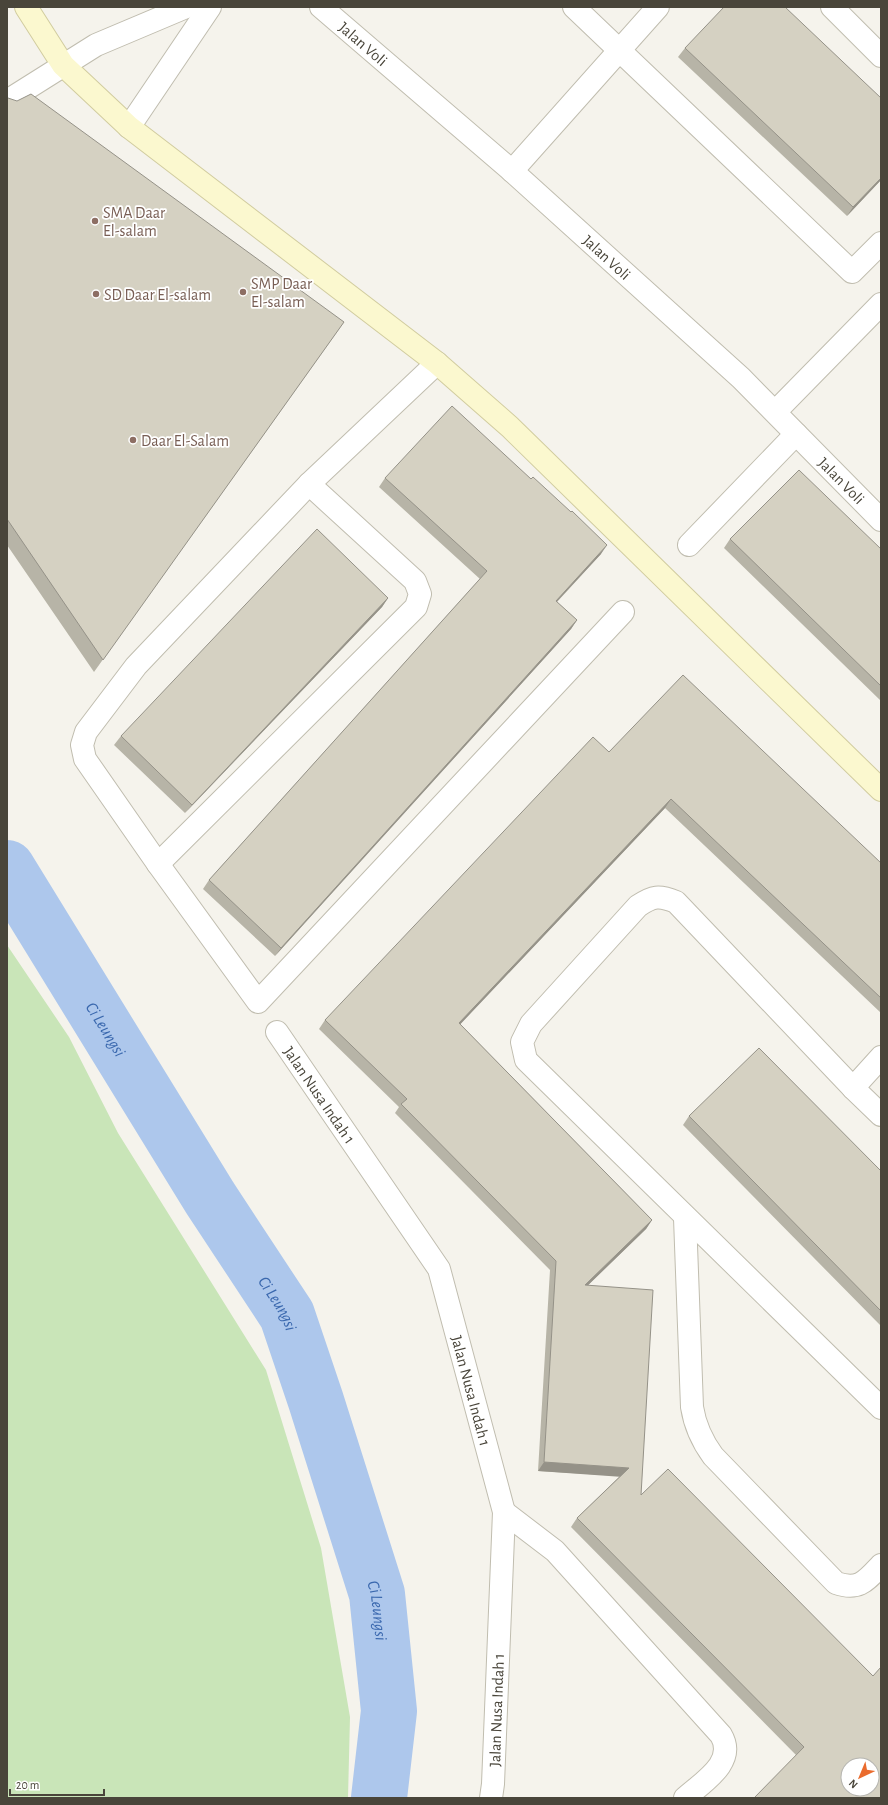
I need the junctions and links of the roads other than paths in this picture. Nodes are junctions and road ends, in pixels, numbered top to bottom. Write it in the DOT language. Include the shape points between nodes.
graph roads {
  1 [pos="26,7"];
  2 [pos="186,7"];
  3 [pos="210,7"];
  4 [pos="322,7"];
  5 [pos="574,7"];
  6 [pos="658,7"];
  7 [pos="832,7"];
  8 [pos="619,49"];
  9 [pos="881,56"];
  10 [pos="63,65"];
  11 [pos="7,101"];
  12 [pos="129,127"];
  13 [pos="512,171"];
  14 [pos="881,243"];
  15 [pos="881,304"];
  16 [pos="437,363"];
  17 [pos="776,411"];
  18 [pos="796,434"];
  19 [pos="309,484"];
  20 [pos="881,520"];
  21 [pos="689,545"];
  22 [pos="623,612"];
  23 [pos="881,790"];
  24 [pos="158,864"];
  25 [pos="278,1032"];
  26 [pos="881,1057"];
  27 [pos="853,1088"];
  28 [pos="881,1115"];
  29 [pos="685,1218"];
  30 [pos="881,1408"];
  31 [pos="504,1512"];
  32 [pos="881,1565"];
  33 [pos="497,1793"];
  34 [pos="685,1798"];
  1 -- 10 [label="street"];
  2 -- 10 [label="street" via="96,45"];
  3 -- 12 [label="street"];
  4 -- 13 [label="street, Jalan Voli"];
  5 -- 8 [label="street"];
  6 -- 8 [label="street"];
  7 -- 9 [label="street"];
  8 -- 13 [label="street"];
  8 -- 14 [label="street" via="852,272"];
  10 -- 11 [label="street"];
  10 -- 12 [label="street"];
  12 -- 16 [label="street"];
  13 -- 17 [label="street, Jalan Voli"];
  15 -- 17 [label="street"];
  16 -- 19 [label="street"];
  16 -- 23 [label="street" via="510,427"];
  17 -- 18 [label="street, Jalan Voli"];
  18 -- 20 [label="street, Jalan Voli"];
  18 -- 21 [label="street"];
  19 -- 24 [label="street" via="136,666 86,732 82,745 85,759"];
  19 -- 24 [label="street" via="415,581 420,594 416,607"];
  22 -- 24 [label="street" via="258,1002"];
  25 -- 31 [label="street, Jalan Nusa Indah 1" via="439,1269"];
  26 -- 27 [label="street"];
  27 -- 28 [label="street"];
  27 -- 29 [label="street" via="676,902 664,897 655,897 638,906 531,1024 522,1042 523,1050 526,1060"];
  29 -- 30 [label="street"];
  29 -- 32 [label="street" via="692,1407 694,1421 706,1447 836,1583 855,1586 866,1581"];
  31 -- 33 [label="street, Jalan Nusa Indah 1"];
  31 -- 34 [label="street" via="555,1551 721,1735 726,1743 724,1759 720,1766"];
}
